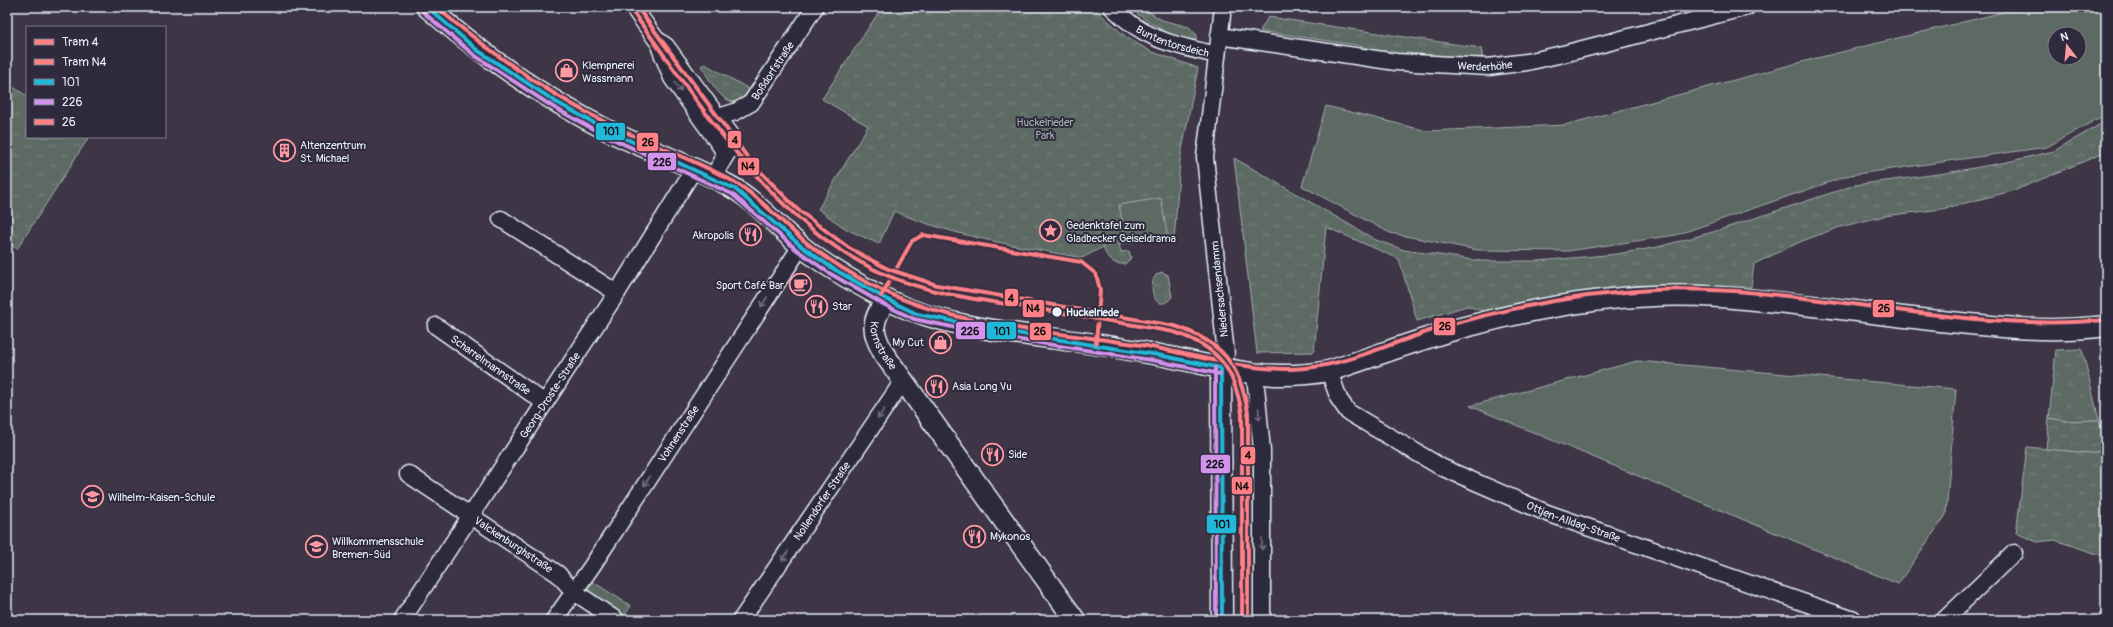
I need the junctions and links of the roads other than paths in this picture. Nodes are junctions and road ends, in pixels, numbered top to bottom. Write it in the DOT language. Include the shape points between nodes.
graph roads {
  1 [pos="427,7"];
  2 [pos="633,7"];
  3 [pos="815,7"];
  4 [pos="1112,7"];
  5 [pos="1223,7"];
  6 [pos="1747,7"];
  7 [pos="1219,36"];
  8 [pos="656,39"];
  9 [pos="1217,55"];
  10 [pos="718,117"];
  11 [pos="724,157"];
  12 [pos="694,170"];
  13 [pos="713,178"];
  14 [pos="501,219"];
  15 [pos="801,246"];
  16 [pos="617,293"];
  17 [pos="886,299"];
  18 [pos="436,326"];
  19 [pos="2106,326"];
  20 [pos="1221,368"];
  21 [pos="1329,371"];
  22 [pos="1255,375"];
  23 [pos="903,381"];
  24 [pos="545,403"];
  25 [pos="408,474"];
  26 [pos="470,516"];
  27 [pos="2014,553"];
  28 [pos="573,591"];
  29 [pos="402,620"];
  30 [pos="554,620"];
  31 [pos="616,620"];
  32 [pos="741,620"];
  33 [pos="1075,620"];
  34 [pos="1222,620"];
  35 [pos="1262,620"];
  36 [pos="1854,620"];
  37 [pos="1944,620"];
  1 -- 12 [label="street" via="477,50 556,102 607,130"];
  2 -- 8 [label="street"];
  3 -- 10 [label="street, Boßdorfstraße" via="751,103 735,112"];
  4 -- 9 [label="street, Buntentorsdeich" via="1144,34 1174,45"];
  5 -- 7 [label="street, Niedersachsendamm"];
  6 -- 7 [label="street, Werderhöhe" via="1561,55 1488,67 1396,62"];
  7 -- 9 [label="street, Niedersachsendamm"];
  8 -- 10 [label="street" via="666,46"];
  8 -- 11 [label="street, one-way" via="672,78 722,148"];
  9 -- 20 [label="street, Niedersachsendamm" via="1205,157 1226,354"];
  10 -- 11 [label="street" via="731,136 730,148"];
  11 -- 13 [label="street"];
  12 -- 13 [label="street"];
  12 -- 16 [label="street, Georg-Droste-Straße"];
  13 -- 15 [label="street" via="735,189"];
  14 -- 16 [label="street"];
  15 -- 17 [label="street" via="832,268"];
  15 -- 28 [label="street, Vohnenstraße, one-way" via="592,566"];
  16 -- 24 [label="street, Georg-Droste-Straße"];
  17 -- 20 [label="street" via="917,314 975,326 1158,355"];
  17 -- 23 [label="street, Kornstraße" via="876,315 873,327 881,349"];
  18 -- 24 [label="street, Scharrelmannstraße"];
  19 -- 21 [label="street" via="2023,330 1719,297 1650,297 1568,306 1465,327"];
  20 -- 22 [label="street"];
  20 -- 34 [label="street, Niedersachsendamm"];
  21 -- 22 [label="street" via="1311,374"];
  21 -- 36 [label="street, Ottjen-Alldag-Straße" via="1339,399 1348,412 1441,467 1547,513"];
  22 -- 35 [label="street, one-way" via="1262,451"];
  23 -- 32 [label="street, Nollendorfer Straße, one-way"];
  23 -- 33 [label="street, Kornstraße"];
  24 -- 26 [label="street, Georg-Droste-Straße"];
  25 -- 26 [label="street, Valckenburghstraße"];
  26 -- 28 [label="street, Valckenburghstraße" via="558,574"];
  26 -- 29 [label="street, Georg-Droste-Straße"];
  27 -- 37 [label="street"];
  28 -- 30 [label="street, Vohnenstraße"];
  28 -- 31 [label="street, Valckenburghstraße"];
}
